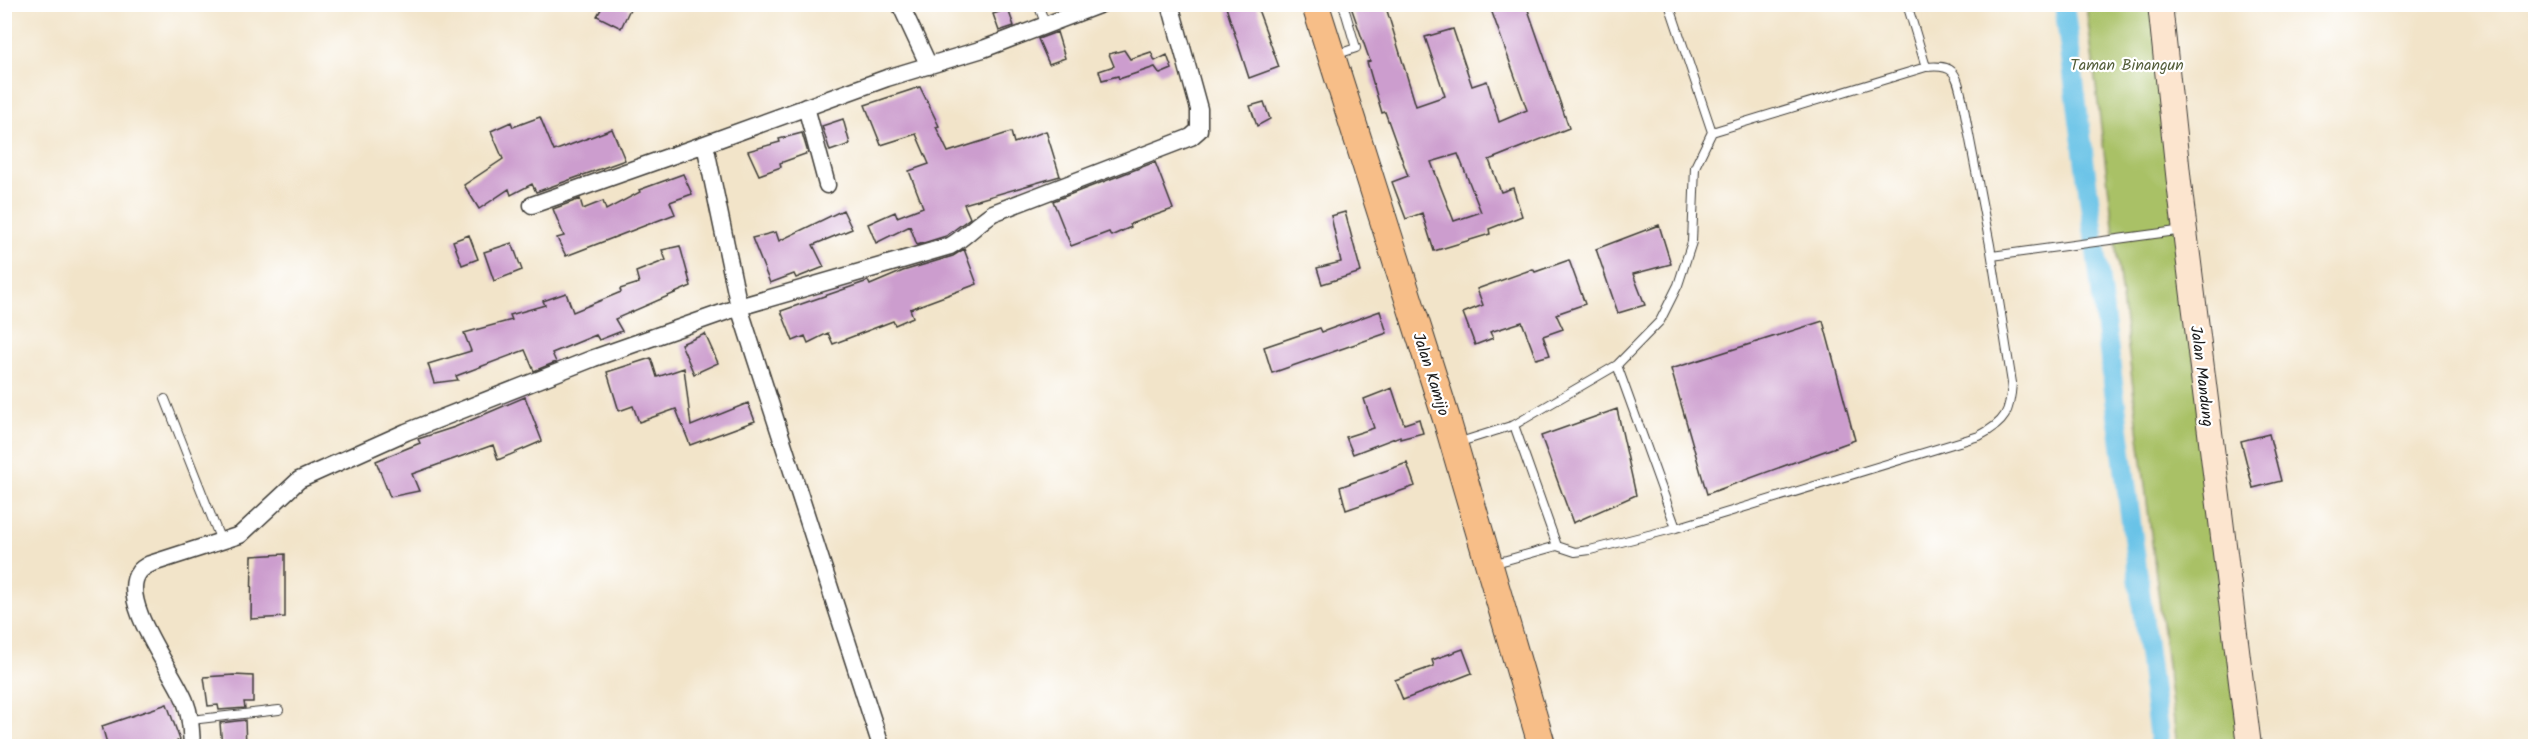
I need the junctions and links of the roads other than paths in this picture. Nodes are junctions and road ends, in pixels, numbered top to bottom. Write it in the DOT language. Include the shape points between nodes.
graph roads {
  1 [pos="900,4"];
  2 [pos="1038,4"];
  3 [pos="1101,4"];
  4 [pos="1170,4"];
  5 [pos="1315,4"];
  6 [pos="1343,4"];
  7 [pos="1669,4"];
  8 [pos="1907,4"];
  9 [pos="2160,4"];
  10 [pos="1046,26"];
  11 [pos="1332,56"];
  12 [pos="929,66"];
  13 [pos="1926,67"];
  14 [pos="806,107"];
  15 [pos="1712,132"];
  16 [pos="705,144"];
  17 [pos="827,185"];
  18 [pos="532,205"];
  19 [pos="2184,230"];
  20 [pos="1992,256"];
  21 [pos="739,307"];
  22 [pos="1617,365"];
  23 [pos="165,399"];
  24 [pos="1514,425"];
  25 [pos="1454,444"];
  26 [pos="1676,528"];
  27 [pos="221,541"];
  28 [pos="1557,546"];
  29 [pos="1489,565"];
  30 [pos="279,710"];
  31 [pos="191,720"];
  32 [pos="192,747"];
  33 [pos="881,747"];
  34 [pos="1542,747"];
  35 [pos="2249,747"];
  1 -- 12 [label="street"];
  2 -- 10 [label="lane"];
  3 -- 10 [label="street"];
  4 -- 21 [label="street" via="1199,109 1199,130 1191,137 993,213 950,246"];
  5 -- 11 [label="main road, Jalan Kamijo"];
  6 -- 11 [label="lane" via="1356,48"];
  7 -- 15 [label="lane"];
  8 -- 13 [label="lane"];
  9 -- 19 [label="main road, Jalan Mandung"];
  10 -- 12 [label="street"];
  11 -- 25 [label="main road, Jalan Kamijo"];
  12 -- 14 [label="street"];
  13 -- 15 [label="lane"];
  13 -- 20 [label="lane" via="1950,68 1958,83"];
  14 -- 16 [label="street"];
  14 -- 17 [label="street"];
  15 -- 22 [label="lane" via="1695,167 1692,242 1678,285 1660,321"];
  16 -- 18 [label="street"];
  16 -- 21 [label="street"];
  19 -- 20 [label="lane"];
  19 -- 35 [label="main road, Jalan Mandung"];
  20 -- 26 [label="lane" via="2012,383 2011,405 1997,427 1980,436"];
  21 -- 27 [label="street" via="594,358 406,432 299,480 246,531"];
  21 -- 33 [label="street"];
  22 -- 24 [label="lane"];
  22 -- 26 [label="lane"];
  23 -- 27 [label="lane"];
  24 -- 25 [label="lane"];
  24 -- 28 [label="lane"];
  25 -- 29 [label="main road, Jalan Kamijo"];
  26 -- 28 [label="lane" via="1590,550 1575,552"];
  27 -- 31 [label="street" via="150,564 139,571 134,583 135,607 185,701"];
  28 -- 29 [label="lane"];
  29 -- 34 [label="main road, Jalan Kamijo"];
  30 -- 31 [label="lane"];
  31 -- 32 [label="street"];
}
